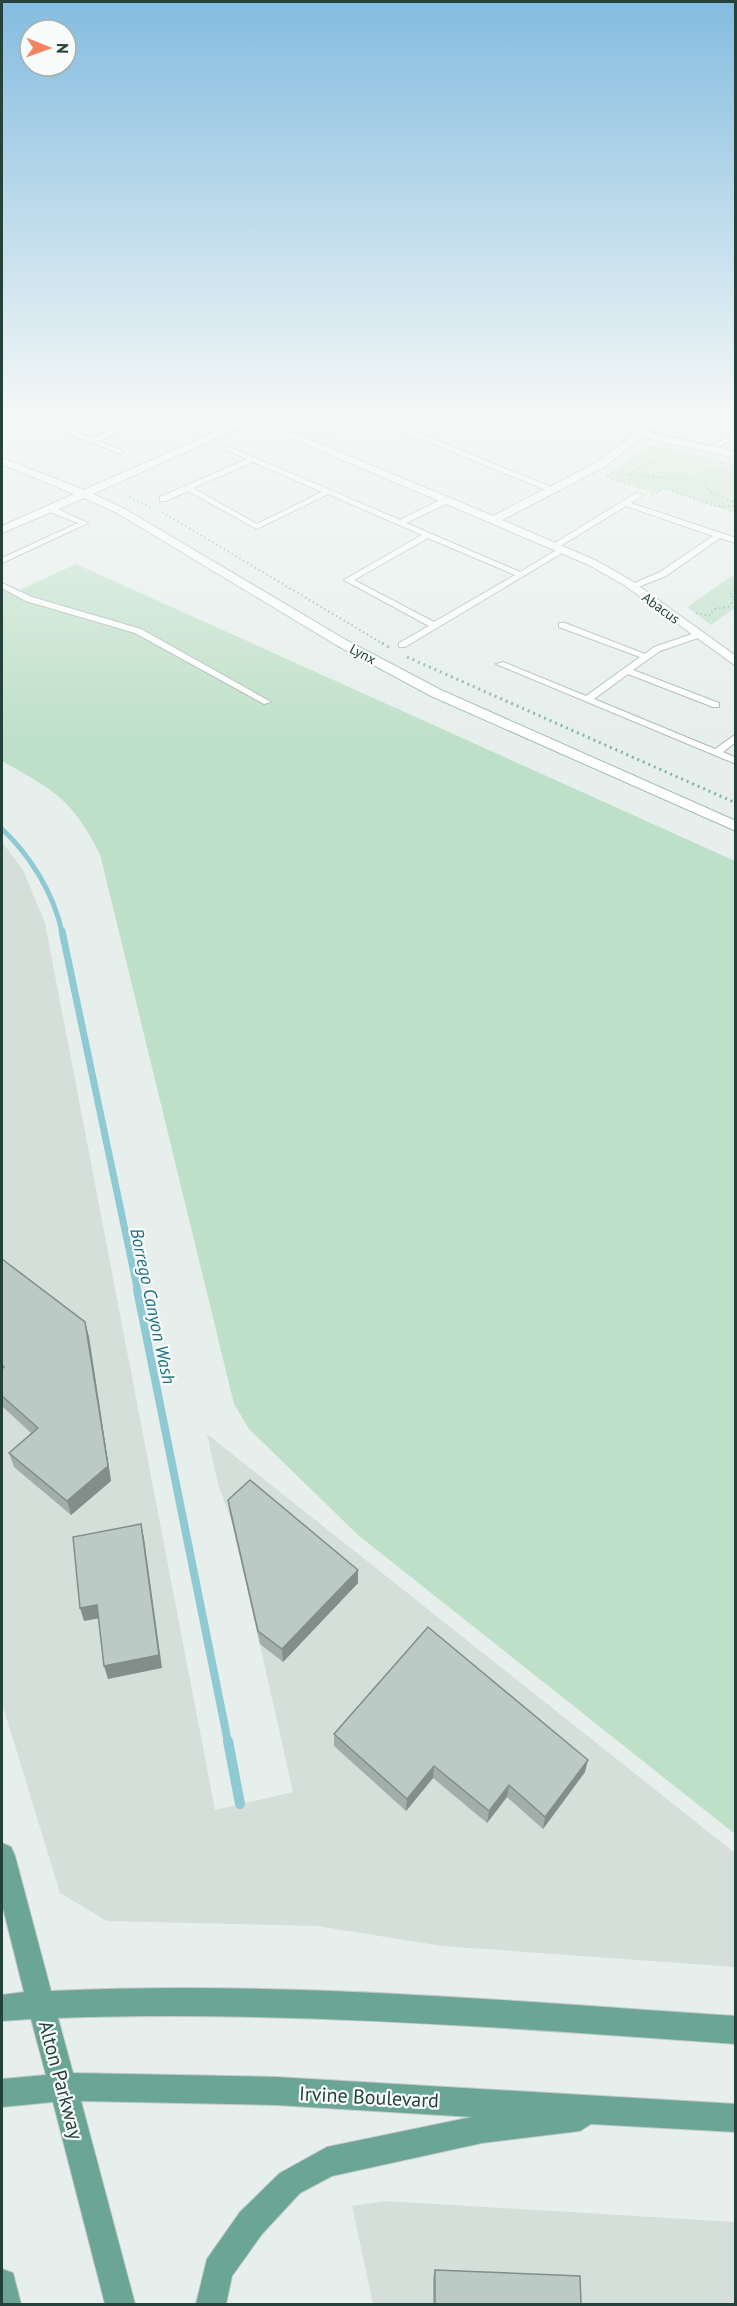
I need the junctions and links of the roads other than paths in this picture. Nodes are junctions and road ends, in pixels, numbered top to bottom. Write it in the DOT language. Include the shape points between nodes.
graph roads {
  1 [pos="19,523"];
  2 [pos="83,523"];
  3 [pos="139,523"];
  4 [pos="248,523"];
  5 [pos="265,523"];
  6 [pos="402,523"];
  7 [pos="503,523"];
  8 [pos="595,523"];
  9 [pos="682,523"];
  10 [pos="2,530"];
  11 [pos="427,535"];
  12 [pos="719,535"];
  13 [pos="735,541"];
  14 [pos="558,548"];
  15 [pos="2,561"];
  16 [pos="521,574"];
  17 [pos="2,585"];
  18 [pos="633,587"];
  19 [pos="562,625"];
  20 [pos="435,626"];
  21 [pos="698,635"];
  22 [pos="402,645"];
  23 [pos="647,657"];
  24 [pos="735,662"];
  25 [pos="500,664"];
  26 [pos="628,671"];
  27 [pos="587,700"];
  28 [pos="267,702"];
  29 [pos="716,705"];
  30 [pos="735,737"];
  31 [pos="716,753"];
  32 [pos="735,761"];
  33 [pos="735,827"];
  34 [pos="2,1856"];
  35 [pos="40,2004"];
  36 [pos="2,2008"];
  37 [pos="735,2030"];
  38 [pos="63,2087"];
  39 [pos="2,2093"];
  40 [pos="627,2112"];
  41 [pos="735,2118"];
  42 [pos="2,2284"];
  43 [pos="6,2304"];
  44 [pos="120,2304"];
  45 [pos="211,2304"];
  1 -- 10 [label="street"];
  2 -- 15 [label="lane"];
  3 -- 33 [label="street, Lynx" via="342,643 436,693"];
  4 -- 5 [label="lane" via="256,527"];
  6 -- 11 [label="lane"];
  7 -- 14 [label="street, Abacus"];
  8 -- 14 [label="lane"];
  9 -- 12 [label="lane"];
  11 -- 16 [label="lane"];
  11 -- 20 [label="lane" via="348,580"];
  12 -- 13 [label="lane"];
  12 -- 18 [label="lane" via="663,574"];
  14 -- 16 [label="lane"];
  14 -- 18 [label="street, Abacus"];
  16 -- 20 [label="lane"];
  17 -- 28 [label="lane" via="29,598 138,631"];
  18 -- 21 [label="street, Abacus"];
  19 -- 23 [label="lane"];
  20 -- 22 [label="lane"];
  21 -- 23 [label="lane"];
  21 -- 24 [label="street, Abacus"];
  23 -- 26 [label="lane"];
  25 -- 27 [label="lane"];
  26 -- 27 [label="lane"];
  26 -- 29 [label="lane"];
  27 -- 31 [label="lane"];
  30 -- 31 [label="lane"];
  31 -- 32 [label="lane"];
  34 -- 35 [label="main road, Alton Parkway"];
  35 -- 36 [label="main road"];
  35 -- 37 [label="main road" via="365,2006"];
  35 -- 38 [label="main road, Alton Parkway"];
  38 -- 39 [label="main road, Irvine Boulevard"];
  38 -- 40 [label="main road, Irvine Boulevard" via="276,2091"];
  38 -- 44 [label="main road, Alton Parkway"];
  40 -- 41 [label="main road, Irvine Boulevard"];
  40 -- 45 [label="main road" via="482,2129 327,2162 290,2183 251,2223 218,2270"];
  42 -- 43 [label="main road"];
}
